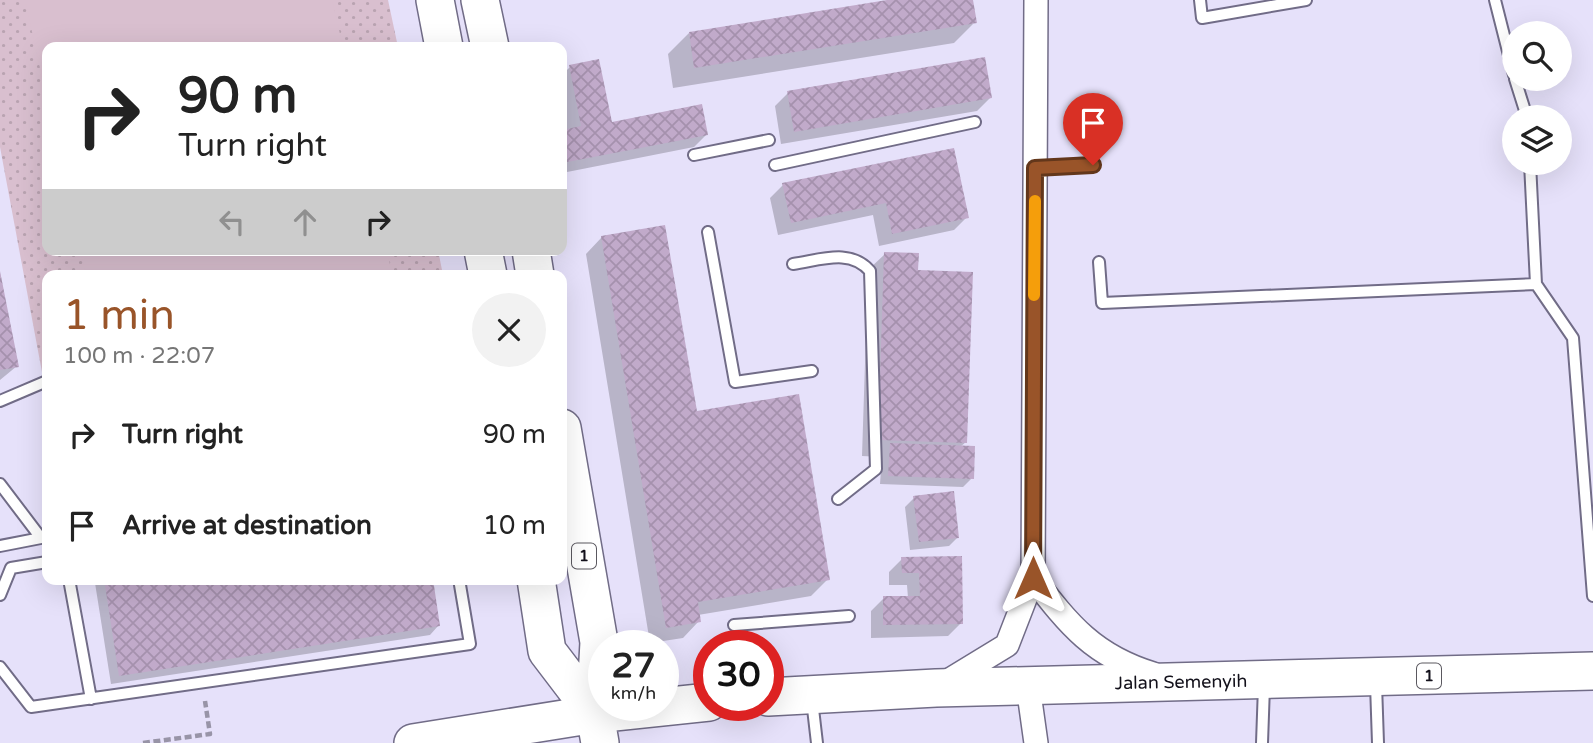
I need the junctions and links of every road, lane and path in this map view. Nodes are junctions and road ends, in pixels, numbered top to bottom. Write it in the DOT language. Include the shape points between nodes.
graph roads {
  1 [pos="435,0"];
  2 [pos="1037,0"];
  3 [pos="1200,0"];
  4 [pos="1306,0"];
  5 [pos="1495,0"];
  6 [pos="488,1"];
  7 [pos="1274,3"];
  8 [pos="1502,28"];
  9 [pos="443,42"];
  10 [pos="490,42"];
  11 [pos="975,122"];
  12 [pos="769,139"];
  13 [pos="694,155"];
  14 [pos="775,165"];
  15 [pos="1093,165"];
  16 [pos="1035,168"];
  17 [pos="1531,175"];
  18 [pos="708,232"];
  19 [pos="1099,262"];
  20 [pos="793,264"];
  21 [pos="1536,284"];
  22 [pos="812,371"];
  23 [pos="42,383"];
  24 [pos="0,401"];
  25 [pos="567,455"];
  26 [pos="0,484"];
  27 [pos="838,499"];
  28 [pos="0,546"];
  29 [pos="42,563"];
  30 [pos="1033,578"];
  31 [pos="70,585"];
  32 [pos="460,585"];
  33 [pos="537,585"];
  34 [pos="0,595"];
  35 [pos="1593,596"];
  36 [pos="849,616"];
  37 [pos="734,625"];
  38 [pos="599,630"];
  39 [pos="0,667"];
  40 [pos="1593,671"];
  41 [pos="1376,677"];
  42 [pos="1265,680"];
  43 [pos="1178,682"];
  44 [pos="203,683"];
  45 [pos="1028,686"];
  46 [pos="936,688"];
  47 [pos="811,694"];
  48 [pos="784,696"];
  49 [pos="91,699"];
  50 [pos="685,701"];
  51 [pos="598,729"];
  52 [pos="143,743"];
  53 [pos="413,743"];
  54 [pos="817,743"];
  55 [pos="1036,743"];
  56 [pos="1262,743"];
  57 [pos="1378,743"];
  1 -- 9 [label="main road"];
  2 -- 16 [label="street"];
  3 -- 7 [label="lane" via="1202,18"];
  4 -- 7 [label="lane"];
  5 -- 8 [label="lane"];
  6 -- 10 [label="main road"];
  11 -- 14 [label="lane"];
  12 -- 13 [label="lane"];
  15 -- 16 [label="lane"];
  16 -- 30 [label="street"];
  17 -- 21 [label="lane"];
  18 -- 22 [label="lane" via="735,382"];
  19 -- 21 [label="lane" via="1102,303"];
  20 -- 27 [label="lane" via="844,257 860,259 870,271 876,469"];
  21 -- 35 [label="lane" via="1573,338"];
  23 -- 24 [label="lane"];
  25 -- 38 [label="main road, 1"];
  26 -- 28 [label="lane" via="41,538"];
  29 -- 34 [label="lane" via="11,568"];
  30 -- 43 [label="street" via="1071,628 1101,652"];
  30 -- 46 [label="street" via="1007,645"];
  31 -- 49 [label="lane"];
  32 -- 44 [label="lane" via="470,644"];
  33 -- 51 [label="main road" via="547,652"];
  36 -- 37 [label="lane"];
  39 -- 49 [label="lane" via="31,707"];
  40 -- 41 [label="main road, Jalan Semenyih / 1"];
  41 -- 42 [label="main road, Jalan Semenyih / 1"];
  41 -- 57 [label="lane"];
  42 -- 43 [label="main road, Jalan Semenyih / 1"];
  42 -- 56 [label="lane"];
  43 -- 45 [label="main road, Jalan Semenyih / 1"];
  44 -- 49 [label="lane"];
  44 -- 52 [label="path" via="210,734"];
  45 -- 46 [label="main road, Jalan Semenyih / 1"];
  45 -- 55 [label="street"];
  46 -- 47 [label="main road, Jalan Semenyih / 1"];
  47 -- 48 [label="main road, Jalan Semenyih / 1"];
  47 -- 54 [label="lane"];
  50 -- 51 [label="main road"];
  51 -- 53 [label="main road"];
}
